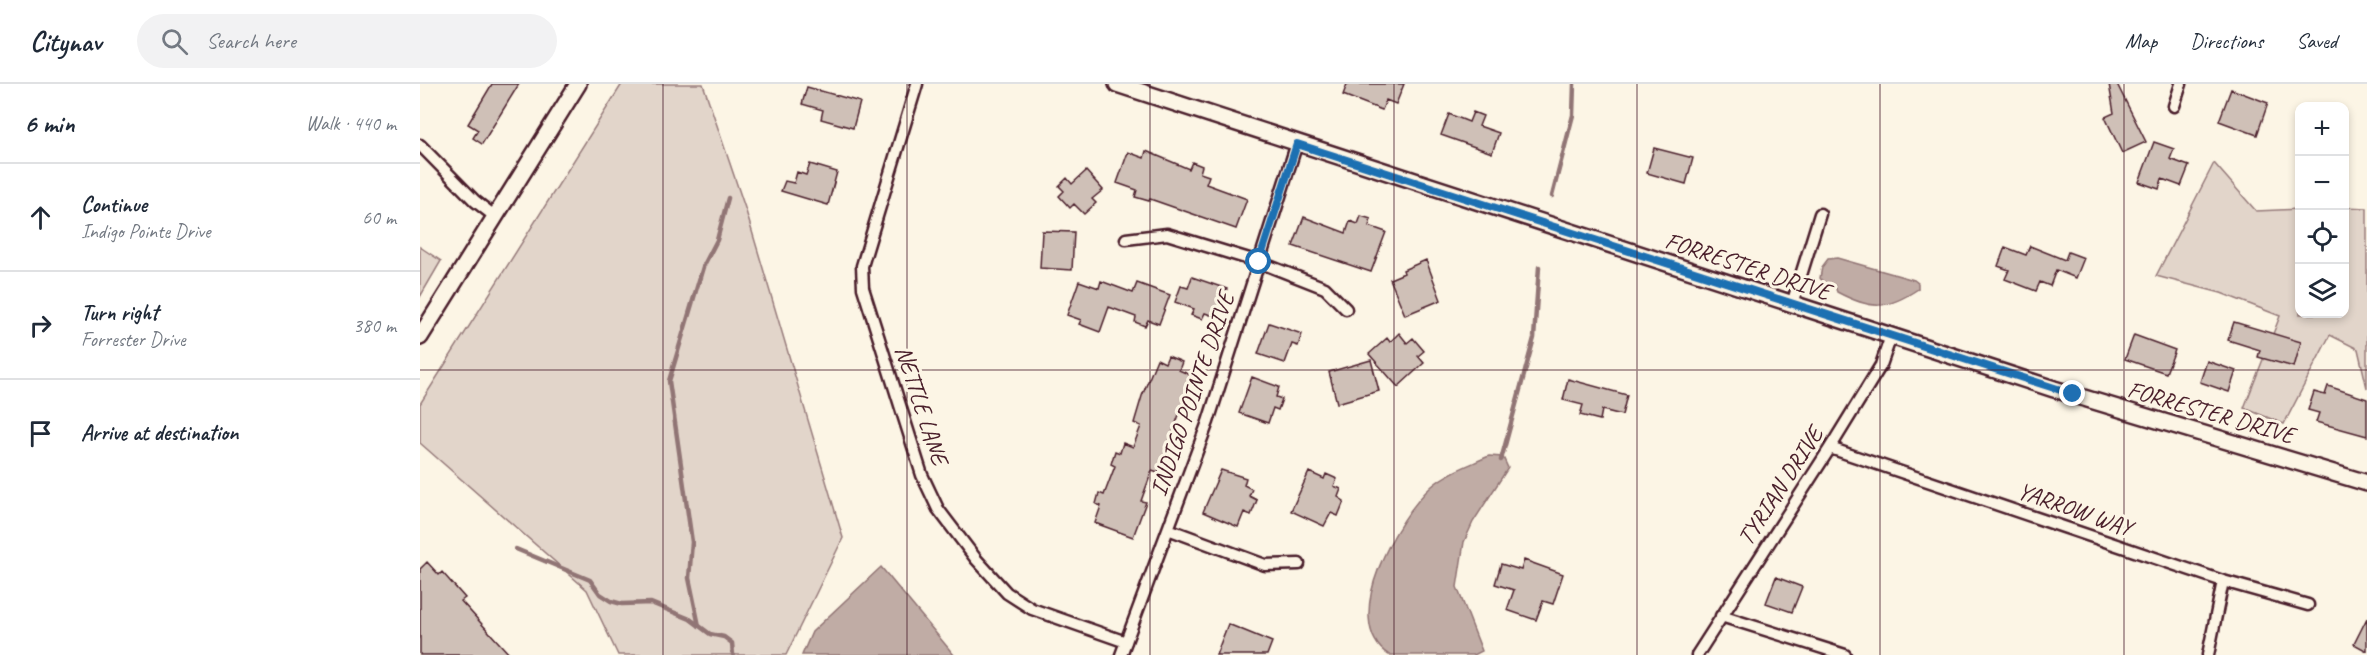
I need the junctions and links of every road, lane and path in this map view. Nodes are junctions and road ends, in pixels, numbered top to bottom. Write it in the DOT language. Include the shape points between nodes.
graph roads {
  1 [pos="578,84"];
  2 [pos="917,84"];
  3 [pos="1117,84"];
  4 [pos="2181,84"];
  5 [pos="2174,106"];
  6 [pos="1297,144"];
  7 [pos="420,145"];
  8 [pos="1820,214"];
  9 [pos="494,215"];
  10 [pos="1126,239"];
  11 [pos="1259,262"];
  12 [pos="1792,304"];
  13 [pos="1346,309"];
  14 [pos="1891,336"];
  15 [pos="420,337"];
  16 [pos="1830,448"];
  17 [pos="2367,483"];
  18 [pos="1168,529"];
  19 [pos="1299,564"];
  20 [pos="2223,581"];
  21 [pos="2308,605"];
  22 [pos="1721,616"];
  23 [pos="1126,642"];
  24 [pos="1121,655"];
  25 [pos="1697,655"];
  26 [pos="1845,655"];
  27 [pos="2208,655"];
  1 -- 9 [label="street"];
  2 -- 23 [label="street, NETTLE LANE" via="862,266 863,288 922,475 938,509 1007,593 1032,609"];
  3 -- 6 [label="street, FORRESTER DRIVE"];
  4 -- 5 [label="street"];
  6 -- 11 [label="street, INDIGO POINTE DRIVE"];
  6 -- 12 [label="street, FORRESTER DRIVE"];
  7 -- 9 [label="street"];
  8 -- 12 [label="street"];
  9 -- 15 [label="street"];
  10 -- 11 [label="street" via="1167,234"];
  11 -- 13 [label="street" via="1325,288"];
  11 -- 18 [label="street, INDIGO POINTE DRIVE" via="1208,422"];
  12 -- 14 [label="street, FORRESTER DRIVE"];
  14 -- 16 [label="street, TYRIAN DRIVE" via="1881,364"];
  14 -- 17 [label="street, FORRESTER DRIVE"];
  16 -- 20 [label="street, YARROW WAY"];
  16 -- 22 [label="street, TYRIAN DRIVE"];
  18 -- 19 [label="street" via="1265,565"];
  18 -- 23 [label="street, INDIGO POINTE DRIVE"];
  20 -- 21 [label="street, YARROW WAY"];
  20 -- 27 [label="street"];
  22 -- 25 [label="street, TYRIAN DRIVE"];
  22 -- 26 [label="street"];
  23 -- 24 [label="street, INDIGO POINTE DRIVE"];
}
